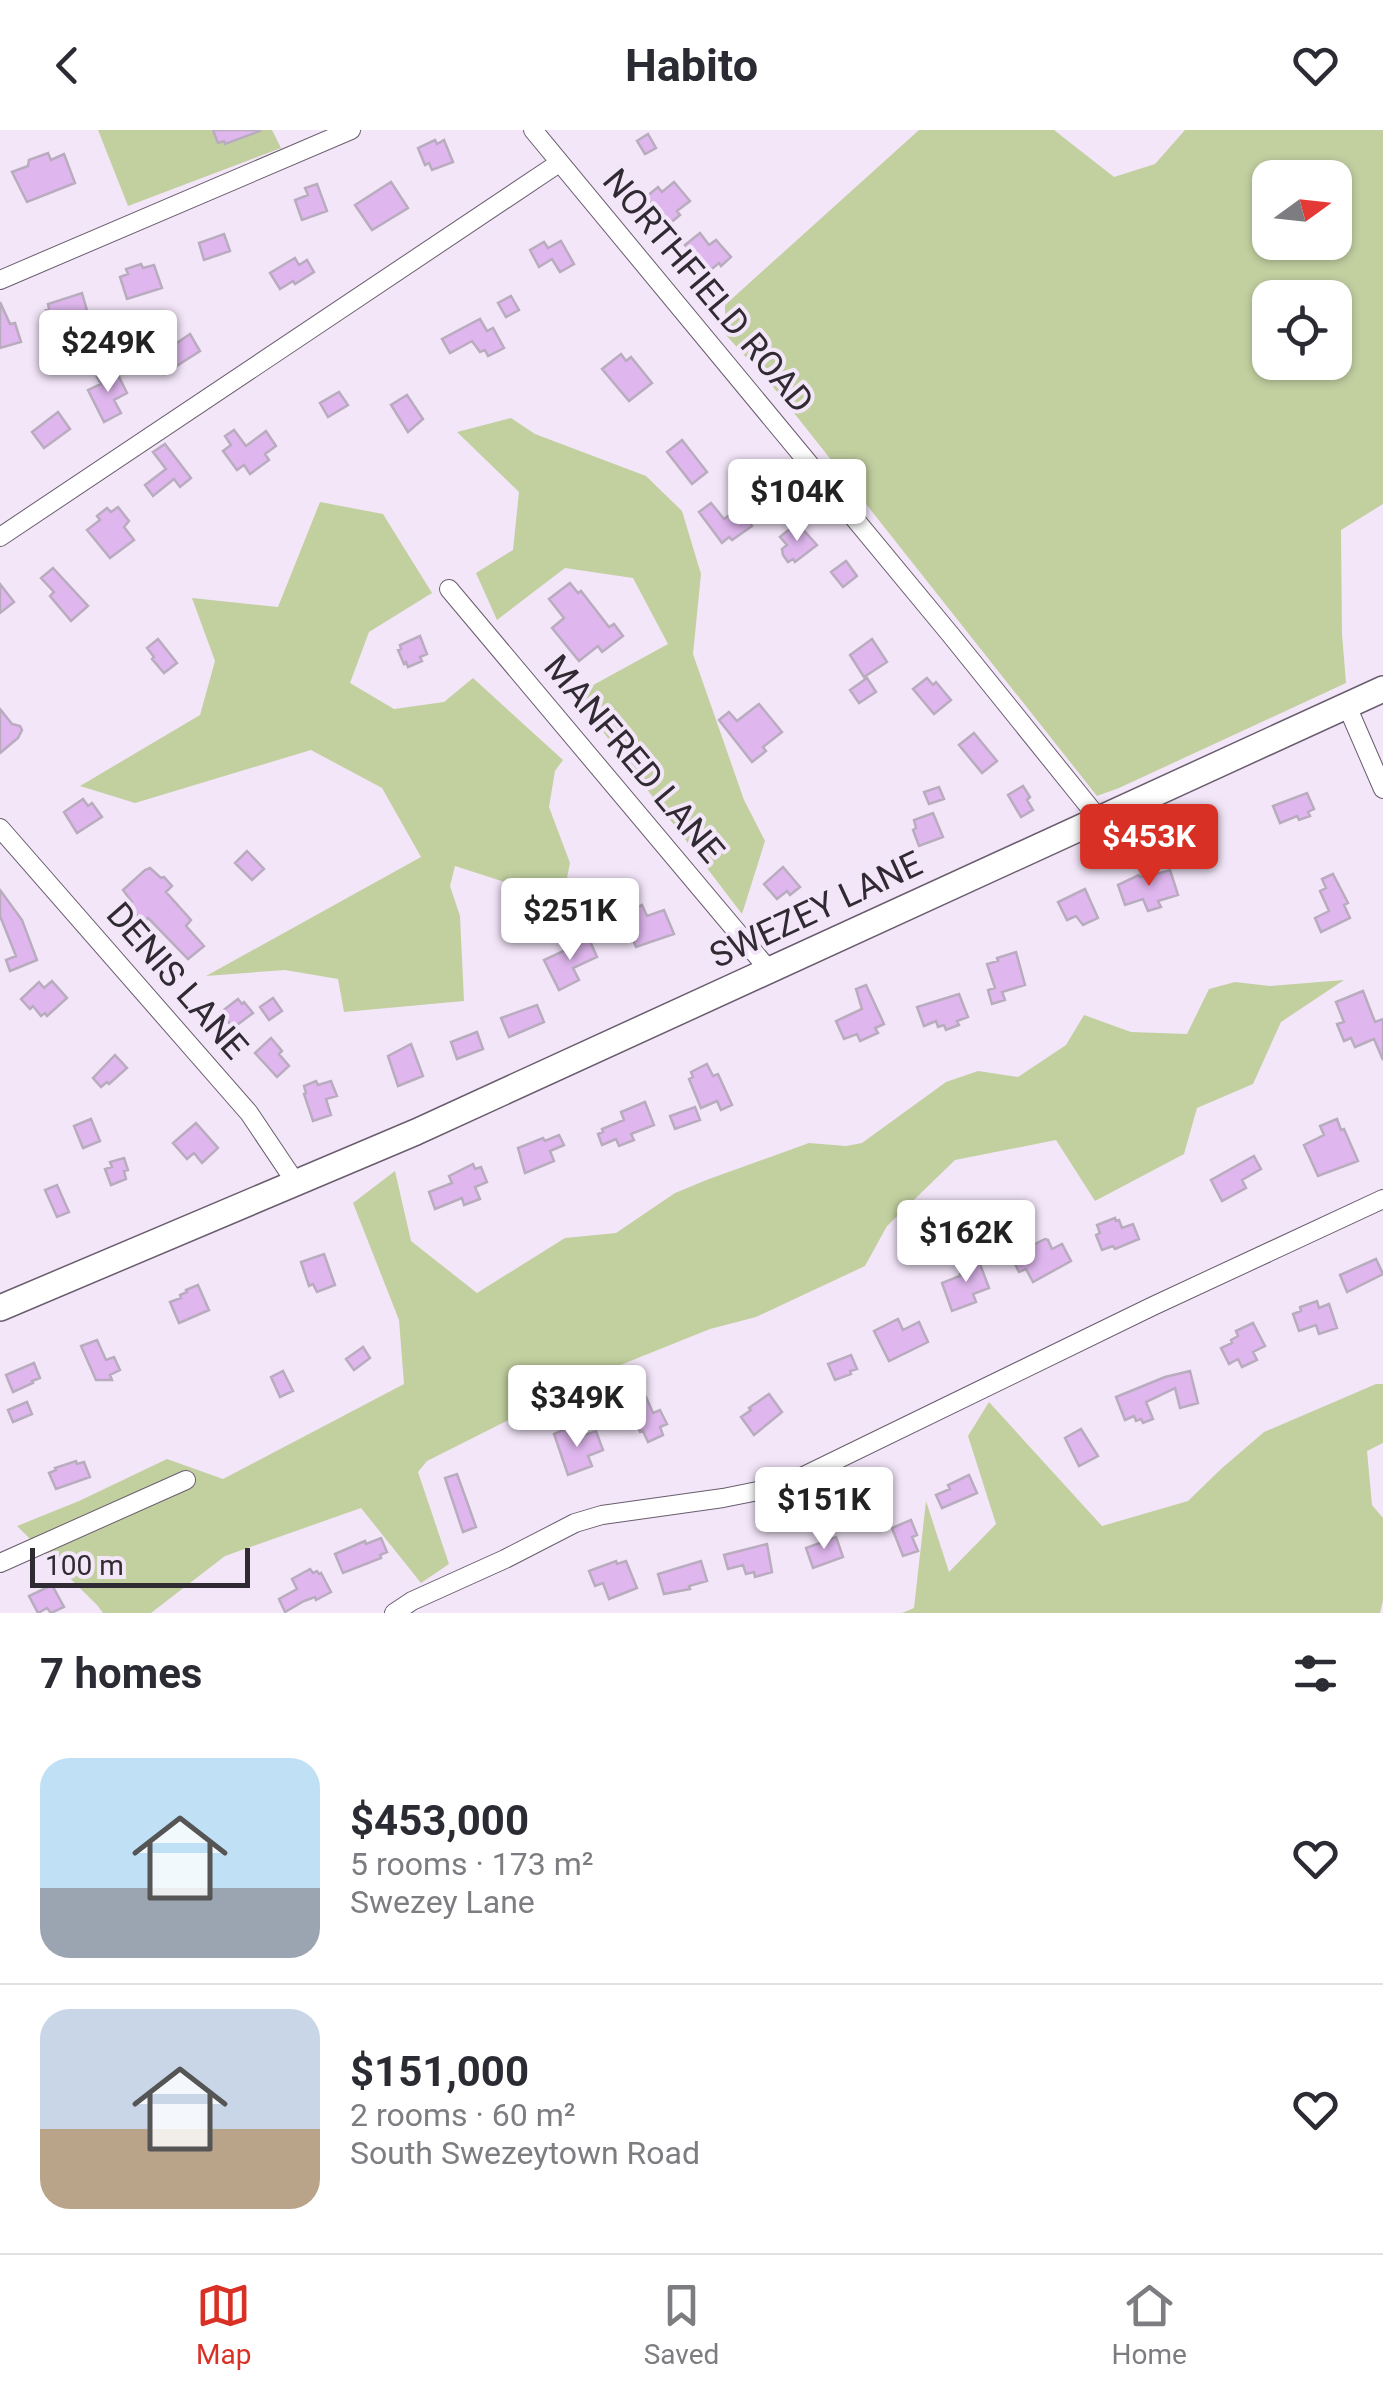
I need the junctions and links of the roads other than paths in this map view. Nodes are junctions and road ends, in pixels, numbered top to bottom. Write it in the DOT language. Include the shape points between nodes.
graph roads {
  1 [pos="351,130"];
  2 [pos="533,130"];
  3 [pos="559,163"];
  4 [pos="0,280"];
  5 [pos="0,537"];
  6 [pos="449,589"];
  7 [pos="1383,689"];
  8 [pos="1347,706"];
  9 [pos="1383,788"];
  10 [pos="1099,819"];
  11 [pos="0,828"];
  12 [pos="769,970"];
  13 [pos="296,1183"];
  14 [pos="1383,1200"];
  15 [pos="0,1308"];
  16 [pos="186,1480"];
  17 [pos="0,1563"];
  18 [pos="394,1613"];
  1 -- 4 [label="street"];
  2 -- 3 [label="street, NORTHFIELD ROAD"];
  3 -- 5 [label="street"];
  3 -- 10 [label="street, NORTHFIELD ROAD"];
  6 -- 12 [label="street, MANFRED LANE"];
  7 -- 8 [label="street, SWEZEY LANE"];
  8 -- 9 [label="street"];
  8 -- 10 [label="street, SWEZEY LANE"];
  10 -- 12 [label="street, SWEZEY LANE"];
  11 -- 13 [label="street, DENIS LANE" via="249,1113"];
  12 -- 13 [label="street, SWEZEY LANE"];
  13 -- 15 [label="street, SWEZEY LANE"];
  14 -- 18 [label="street" via="782,1486 575,1522"];
  16 -- 17 [label="street"];
}
